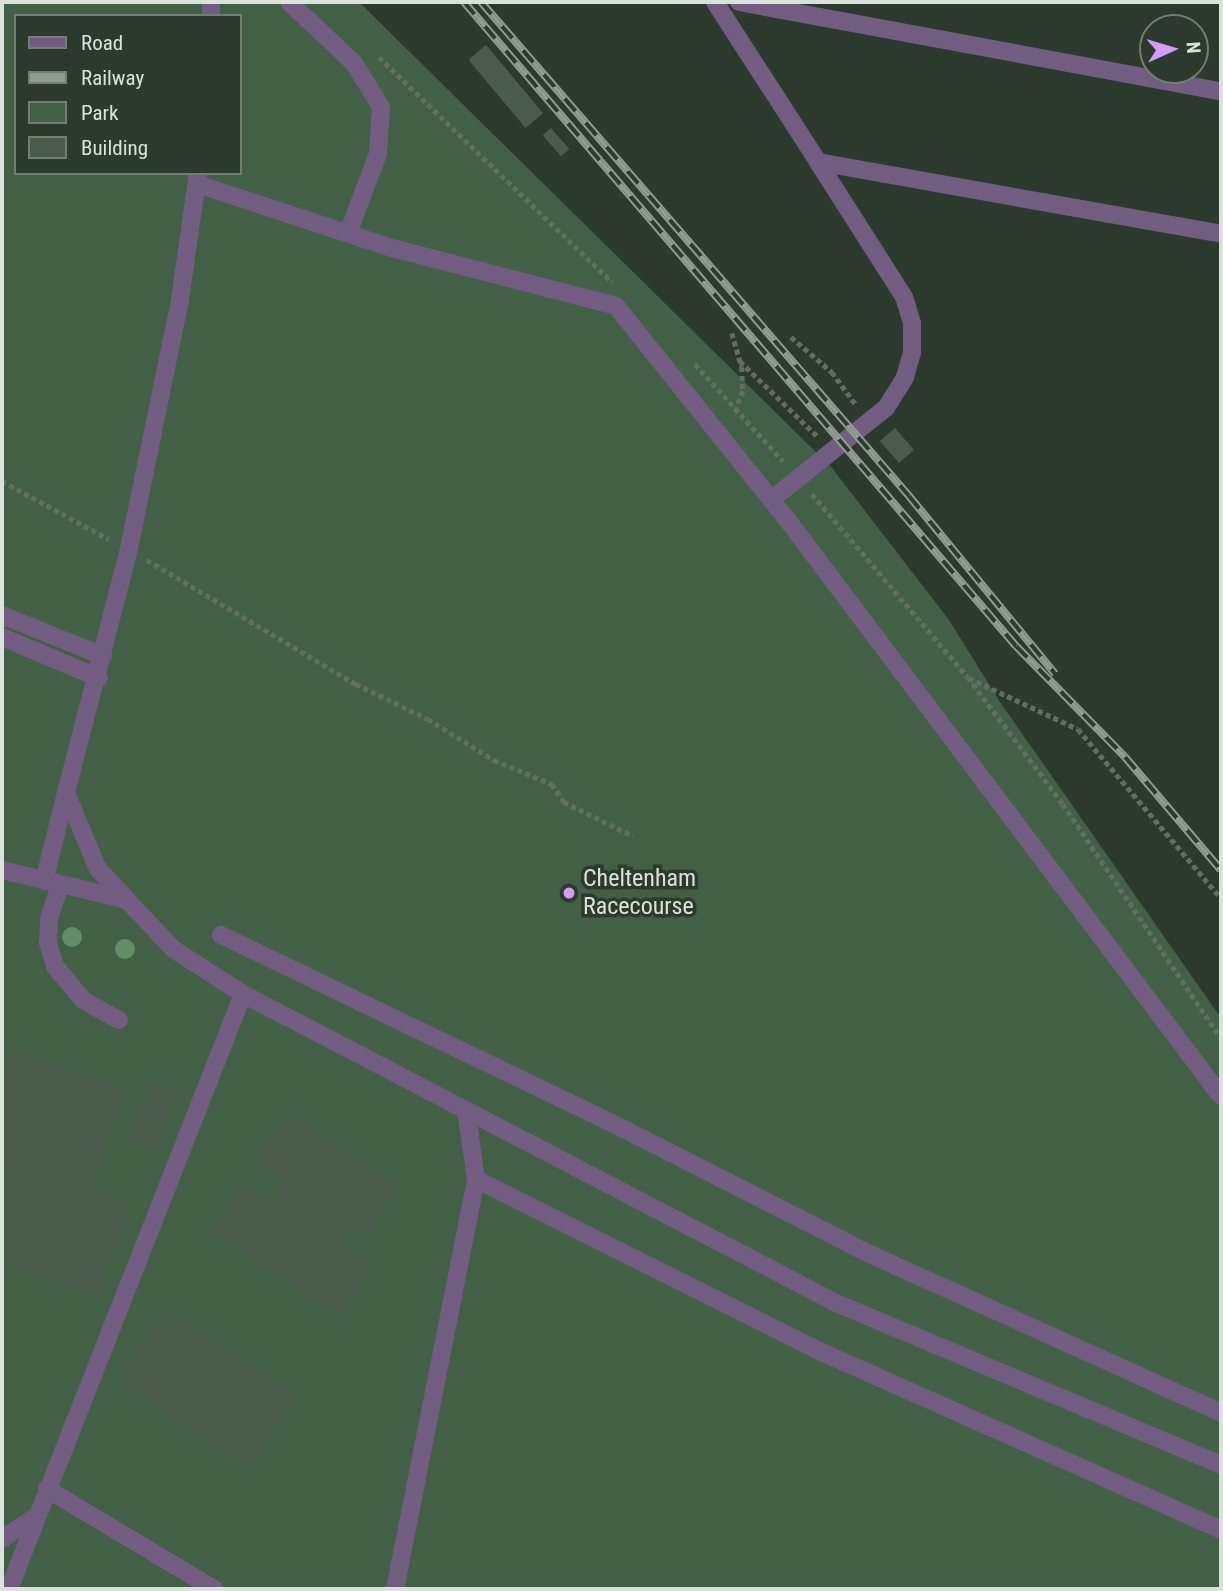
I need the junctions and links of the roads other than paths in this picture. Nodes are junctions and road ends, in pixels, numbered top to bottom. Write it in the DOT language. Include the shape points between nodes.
graph roads {
  1 [pos="289,2"];
  2 [pos="715,2"];
  3 [pos="739,2"];
  4 [pos="1221,91"];
  5 [pos="818,162"];
  6 [pos="197,179"];
  7 [pos="348,233"];
  8 [pos="1221,234"];
  9 [pos="771,500"];
  10 [pos="2,615"];
  11 [pos="2,637"];
  12 [pos="103,656"];
  13 [pos="99,678"];
  14 [pos="66,793"];
  15 [pos="2,870"];
  16 [pos="52,883"];
  17 [pos="127,900"];
  18 [pos="221,935"];
  19 [pos="243,994"];
  20 [pos="119,1020"];
  21 [pos="1221,1096"];
  22 [pos="466,1110"];
  23 [pos="476,1179"];
  24 [pos="1221,1413"];
  25 [pos="1221,1465"];
  26 [pos="47,1489"];
  27 [pos="37,1516"];
  28 [pos="1221,1530"];
  29 [pos="2,1539"];
  30 [pos="9,1589"];
  31 [pos="214,1589"];
  32 [pos="395,1589"];
  1 -- 7 [label="lane" via="354,63 381,107 378,153"];
  2 -- 5 [label="lane"];
  3 -- 4 [label="lane"];
  5 -- 8 [label="lane"];
  5 -- 9 [label="lane" via="904,297 912,323 905,377 870,423"];
  6 -- 7 [label="lane"];
  6 -- 12 [label="lane" via="180,300"];
  7 -- 9 [label="lane" via="616,306"];
  9 -- 21 [label="lane"];
  10 -- 12 [label="lane"];
  11 -- 13 [label="lane"];
  12 -- 13 [label="lane"];
  13 -- 14 [label="lane"];
  14 -- 16 [label="lane"];
  14 -- 17 [label="lane" via="98,869"];
  15 -- 16 [label="lane"];
  16 -- 17 [label="lane"];
  16 -- 20 [label="lane" via="48,943 55,966 83,1000"];
  17 -- 19 [label="lane" via="173,949"];
  18 -- 24 [label="lane" via="691,1161 853,1246"];
  19 -- 22 [label="lane"];
  19 -- 26 [label="lane"];
  22 -- 23 [label="lane"];
  22 -- 25 [label="lane" via="836,1303"];
  23 -- 28 [label="lane" via="815,1349"];
  23 -- 32 [label="lane"];
  26 -- 27 [label="lane"];
  26 -- 31 [label="lane"];
  27 -- 29 [label="lane"];
  27 -- 30 [label="lane"];
}
